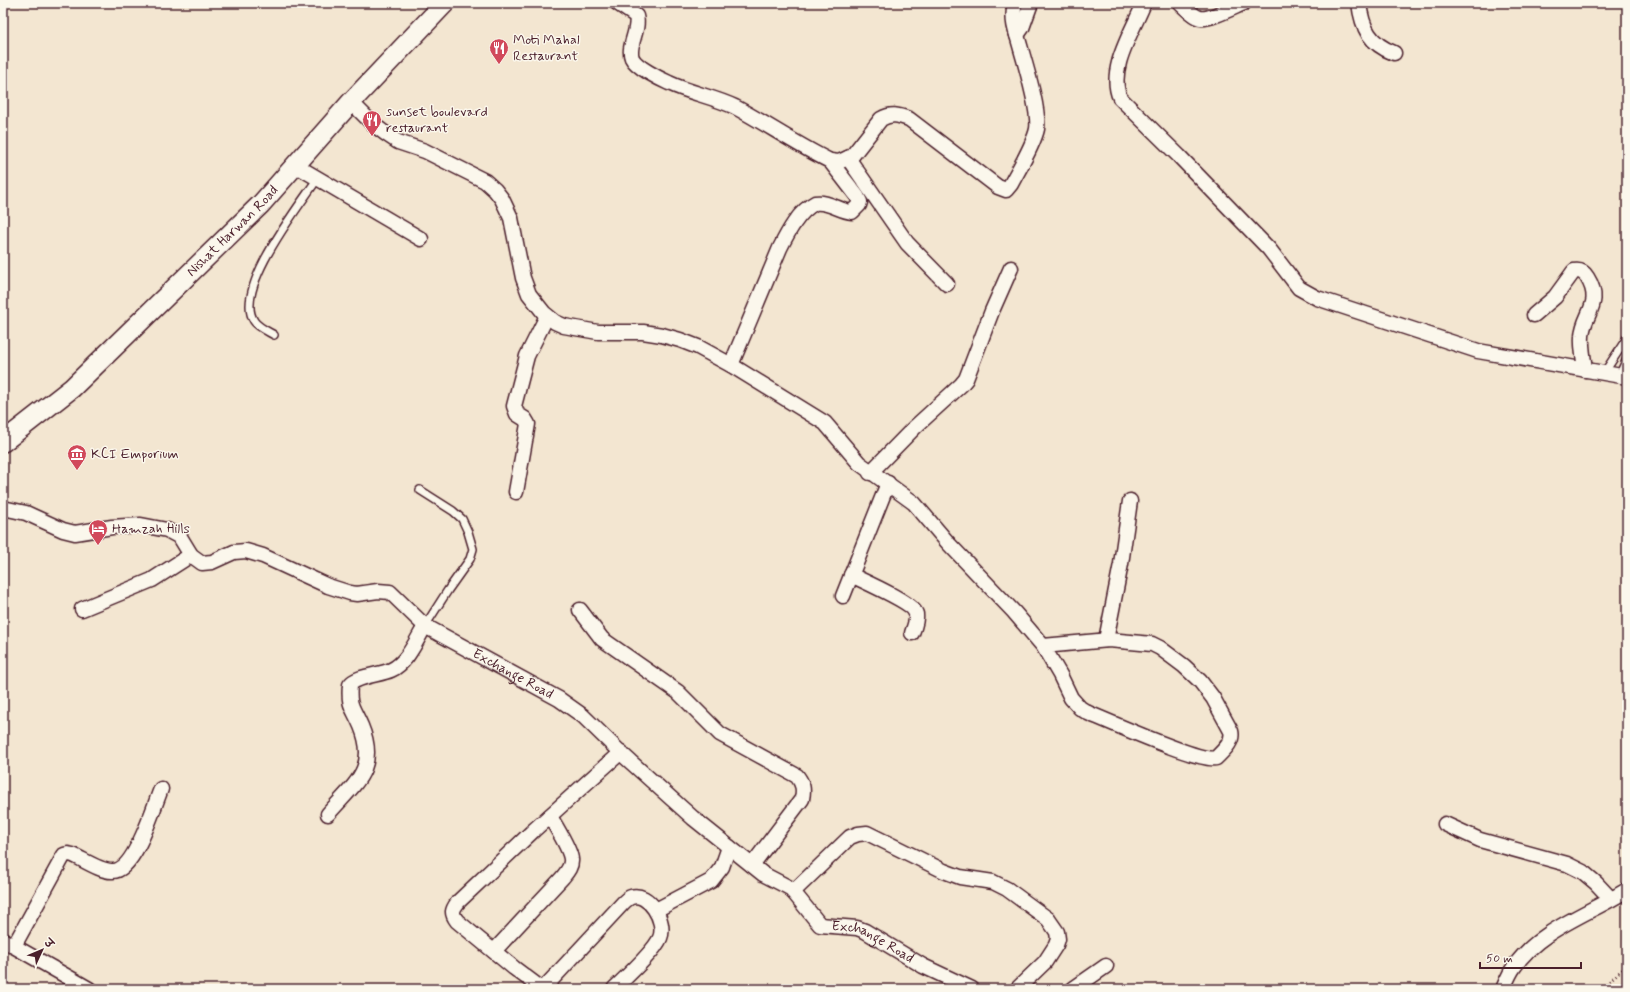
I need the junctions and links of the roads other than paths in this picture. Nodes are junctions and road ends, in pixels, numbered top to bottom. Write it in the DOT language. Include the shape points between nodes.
graph roads {
  1 [pos="445,3"];
  2 [pos="617,3"];
  3 [pos="1015,3"];
  4 [pos="1031,3"];
  5 [pos="1144,3"];
  6 [pos="1180,3"];
  7 [pos="1244,3"];
  8 [pos="1359,3"];
  9 [pos="1017,35"];
  10 [pos="1394,53"];
  11 [pos="351,102"];
  12 [pos="848,158"];
  13 [pos="830,161"];
  14 [pos="295,164"];
  15 [pos="318,178"];
  16 [pos="421,240"];
  17 [pos="1011,268"];
  18 [pos="947,284"];
  19 [pos="1534,315"];
  20 [pos="547,316"];
  21 [pos="274,335"];
  22 [pos="1627,338"];
  23 [pos="1627,359"];
  24 [pos="731,365"];
  25 [pos="1585,370"];
  26 [pos="1604,373"];
  27 [pos="1623,376"];
  28 [pos="3,442"];
  29 [pos="870,473"];
  30 [pos="888,483"];
  31 [pos="420,490"];
  32 [pos="516,492"];
  33 [pos="1130,501"];
  34 [pos="3,508"];
  35 [pos="191,555"];
  36 [pos="851,576"];
  37 [pos="843,596"];
  38 [pos="82,609"];
  39 [pos="580,610"];
  40 [pos="425,626"];
  41 [pos="912,633"];
  42 [pos="1106,640"];
  43 [pos="1043,646"];
  44 [pos="621,752"];
  45 [pos="161,789"];
  46 [pos="328,814"];
  47 [pos="550,816"];
  48 [pos="1445,824"];
  49 [pos="728,847"];
  50 [pos="752,865"];
  51 [pos="1627,890"];
  52 [pos="793,892"];
  53 [pos="1611,899"];
  54 [pos="656,910"];
  55 [pos="8,943"];
  56 [pos="494,951"];
  57 [pos="1106,966"];
  58 [pos="89,989"];
  59 [pos="542,989"];
  60 [pos="614,989"];
  61 [pos="972,989"];
  62 [pos="1017,989"];
  63 [pos="1073,989"];
  64 [pos="1503,989"];
  1 -- 11 [label="main road, Nishat Harwan Road"];
  2 -- 13 [label="street" via="636,16 637,24 631,52 636,63 685,91 734,107"];
  3 -- 9 [label="street" via="1013,19"];
  4 -- 9 [label="street"];
  5 -- 25 [label="street" via="1117,68 1116,89 1120,98 1264,243 1299,288 1317,298 1478,351"];
  6 -- 7 [label="street" via="1194,16 1201,18 1213,16"];
  8 -- 10 [label="street" via="1368,33 1379,46"];
  9 -- 12 [label="street" via="1036,107 1037,128 1035,137 1006,190 998,187 909,119 900,115 893,114 881,119"];
  11 -- 14 [label="main road, Nishat Harwan Road"];
  11 -- 20 [label="street" via="374,125 398,142 426,151 485,181 495,190 511,218 523,278 529,294"];
  12 -- 13 [label="street" via="839,162"];
  12 -- 18 [label="street" via="907,243"];
  13 -- 24 [label="street" via="857,196 859,205 852,212 847,212 828,204 815,203 804,211 780,248"];
  14 -- 15 [label="street"];
  14 -- 28 [label="main road, Nishat Harwan Road" via="260,204 72,388"];
  15 -- 16 [label="street"];
  15 -- 21 [label="lane" via="264,259 252,288 251,311 254,320 261,328"];
  17 -- 29 [label="street" via="970,370 961,385"];
  19 -- 25 [label="street" via="1556,297 1574,271 1581,271 1584,274 1590,283 1593,298 1593,306 1582,336"];
  20 -- 24 [label="street" via="564,326 598,332 642,332 662,335 698,347"];
  20 -- 32 [label="street" via="526,356 514,406 517,414 528,424"];
  22 -- 26 [label="lane"];
  23 -- 27 [label="lane"];
  24 -- 29 [label="street" via="825,423"];
  25 -- 26 [label="street"];
  26 -- 27 [label="street"];
  29 -- 30 [label="street"];
  30 -- 36 [label="street"];
  30 -- 43 [label="street" via="924,514"];
  31 -- 40 [label="lane" via="453,511 462,520 473,549 470,559"];
  33 -- 42 [label="street"];
  34 -- 35 [label="street" via="26,513 75,533 141,525 167,530 180,537"];
  35 -- 38 [label="street" via="152,580"];
  35 -- 40 [label="street, Exchange Road" via="208,564 234,552 246,551 350,593 385,591 395,596"];
  36 -- 37 [label="street"];
  36 -- 41 [label="street" via="889,594 914,611 916,617"];
  39 -- 50 [label="street" via="602,639 678,692 720,734 797,776 804,791 802,799"];
  40 -- 44 [label="street, Exchange Road" via="573,708"];
  40 -- 46 [label="street" via="401,663 391,670 355,680 350,685 349,702 364,733 368,758 362,774"];
  42 -- 43 [label="street"];
  42 -- 43 [label="street" via="1152,644 1200,680 1213,698 1232,735 1230,742 1218,756 1206,758 1181,750 1080,708 1071,698"];
  44 -- 47 [label="street"];
  44 -- 49 [label="street, Exchange Road"];
  45 -- 55 [label="street" via="139,847 121,868 115,871 106,870 68,854 64,855"];
  47 -- 56 [label="street" via="571,859 568,871"];
  47 -- 56 [label="street" via="452,909 457,921"];
  48 -- 53 [label="street" via="1480,840 1567,864 1583,872"];
  49 -- 50 [label="street, Exchange Road"];
  49 -- 54 [label="street" via="722,866 712,881"];
  50 -- 52 [label="street, Exchange Road"];
  51 -- 53 [label="street"];
  52 -- 61 [label="street, Exchange Road" via="820,925 865,931 923,966"];
  52 -- 62 [label="street" via="850,837 867,833 944,871 966,878 993,882 1007,889 1048,919 1057,932 1058,938 1051,955"];
  53 -- 64 [label="street" via="1548,934 1514,967"];
  54 -- 59 [label="street" via="644,900 631,897"];
  54 -- 60 [label="street" via="662,924 660,939"];
  55 -- 58 [label="street"];
  56 -- 59 [label="street"];
  57 -- 63 [label="street"];
}
